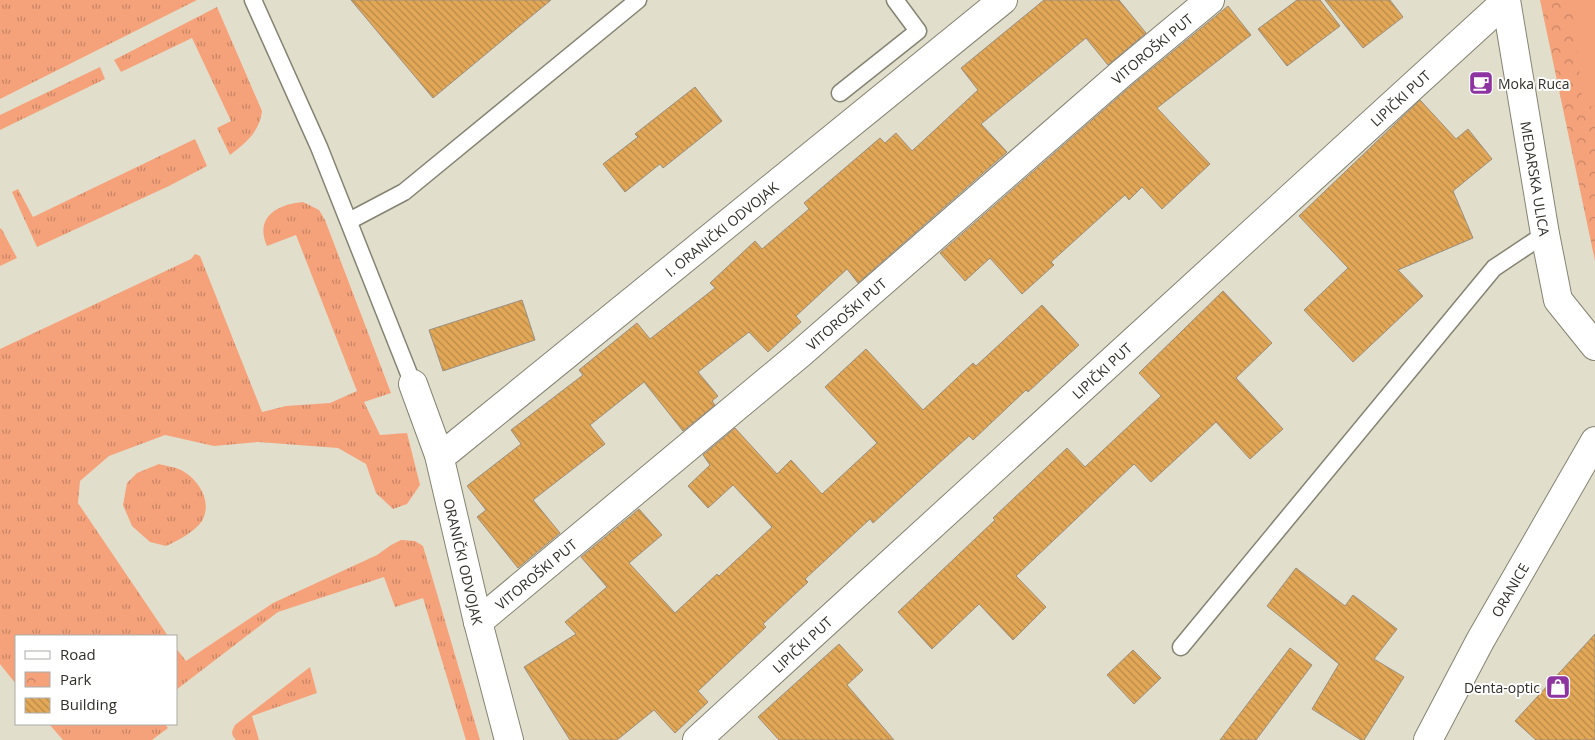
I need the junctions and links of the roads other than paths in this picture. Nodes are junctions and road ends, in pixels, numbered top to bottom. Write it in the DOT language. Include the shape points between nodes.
graph roads {
  1 [pos="254,0"];
  2 [pos="638,0"];
  3 [pos="895,0"];
  4 [pos="1003,0"];
  5 [pos="1210,0"];
  6 [pos="1506,0"];
  7 [pos="840,93"];
  8 [pos="349,221"];
  9 [pos="1545,234"];
  10 [pos="1595,346"];
  11 [pos="413,384"];
  12 [pos="1595,441"];
  13 [pos="439,455"];
  14 [pos="478,622"];
  15 [pos="1181,647"];
  16 [pos="509,740"];
  17 [pos="697,740"];
  18 [pos="1428,740"];
  1 -- 8 [label="lane"];
  2 -- 8 [label="lane" via="404,192"];
  3 -- 7 [label="lane" via="918,31"];
  4 -- 13 [label="street, I. ORANIČKI ODVOJAK"];
  5 -- 14 [label="street, VITOROŠKI PUT" via="801,353"];
  6 -- 9 [label="street, MEDARSKA ULICA"];
  6 -- 17 [label="street, LIPIČKI PUT"];
  8 -- 11 [label="lane"];
  9 -- 10 [label="street, MEDARSKA ULICA" via="1558,300"];
  9 -- 15 [label="lane" via="1494,268"];
  11 -- 13 [label="street, ORANIČKI ODVOJAK"];
  12 -- 18 [label="street, ORANICE" via="1480,640"];
  13 -- 14 [label="street, ORANIČKI ODVOJAK"];
  14 -- 16 [label="street, ORANIČKI ODVOJAK"];
}
